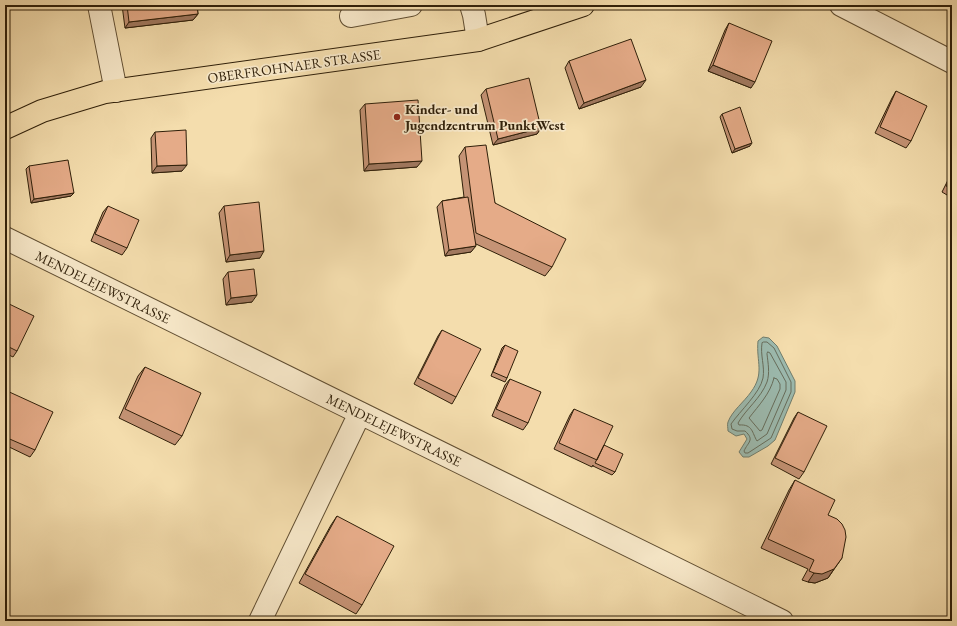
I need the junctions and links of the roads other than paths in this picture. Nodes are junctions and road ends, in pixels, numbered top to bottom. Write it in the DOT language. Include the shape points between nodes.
graph roads {
  1 [pos="99,5"];
  2 [pos="411,5"];
  3 [pos="472,5"];
  4 [pos="583,5"];
  5 [pos="841,5"];
  6 [pos="351,16"];
  7 [pos="478,40"];
  8 [pos="952,62"];
  9 [pos="116,91"];
  10 [pos="5,128"];
  11 [pos="5,238"];
  12 [pos="360,413"];
  13 [pos="260,621"];
  14 [pos="782,621"];
  1 -- 9 [label="street"];
  2 -- 6 [label="street"];
  3 -- 7 [label="street"];
  4 -- 7 [label="main road, OBERFROHNAER STRASSE"];
  5 -- 8 [label="street"];
  7 -- 9 [label="main road, OBERFROHNAER STRASSE"];
  9 -- 10 [label="main road, OBERFROHNAER STRASSE" via="42,111"];
  11 -- 12 [label="street, MENDELEJEWSTRASSE"];
  12 -- 13 [label="street"];
  12 -- 14 [label="street, MENDELEJEWSTRASSE"];
}
